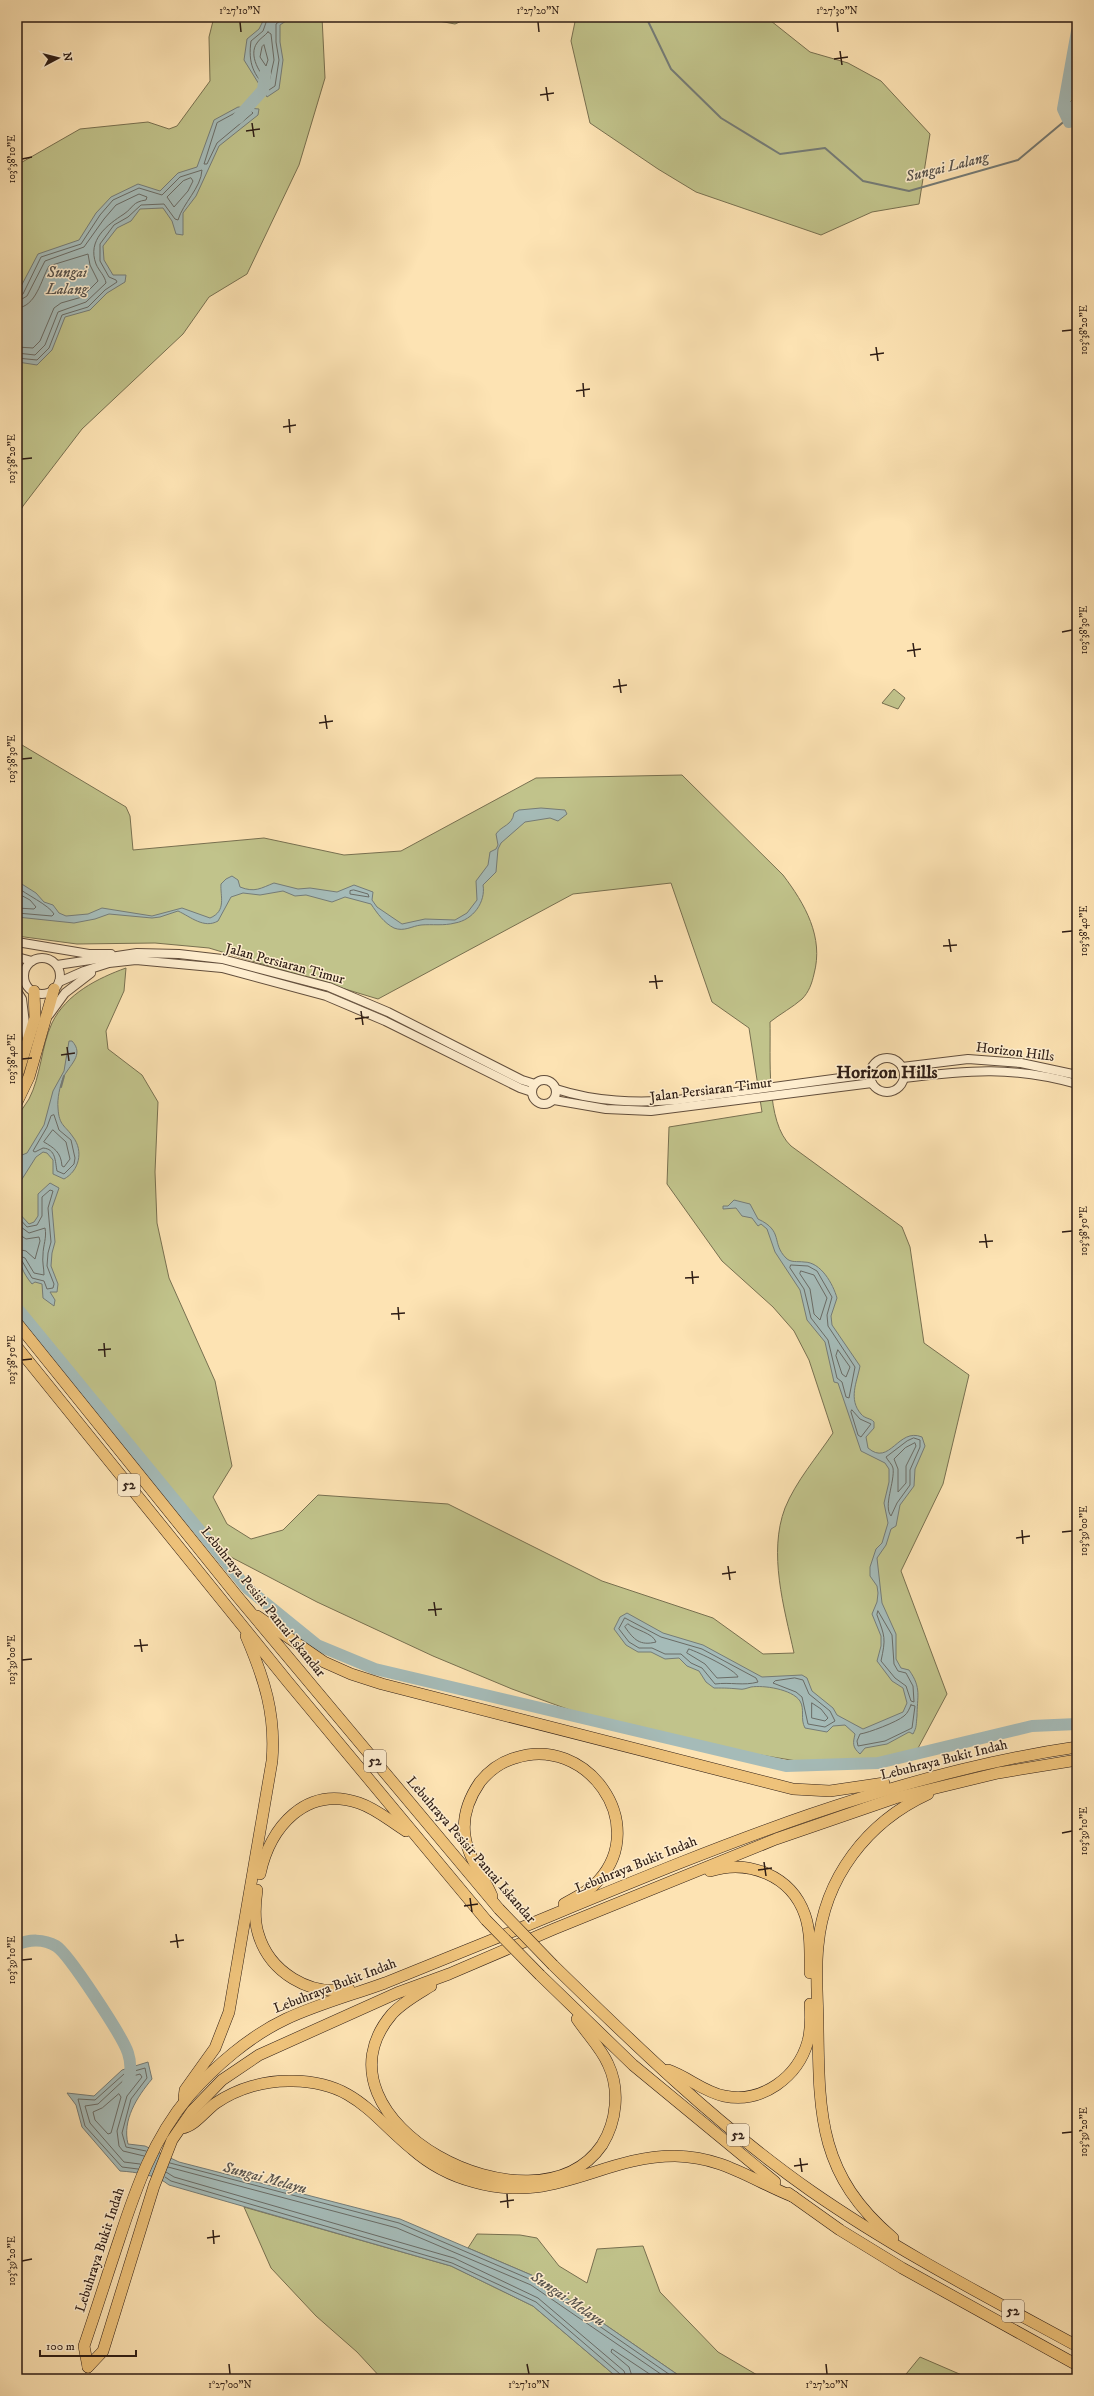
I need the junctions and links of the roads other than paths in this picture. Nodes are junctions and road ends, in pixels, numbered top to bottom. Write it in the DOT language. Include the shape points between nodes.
graph roads {
  1 [pos="17,942"];
  2 [pos="137,953"];
  3 [pos="17,957"];
  4 [pos="32,961"];
  5 [pos="109,963"];
  6 [pos="57,965"];
  7 [pos="17,970"];
  8 [pos="25,975"];
  9 [pos="56,986"];
  10 [pos="17,991"];
  11 [pos="34,991"];
  12 [pos="42,1027"];
  13 [pos="28,1040"];
  14 [pos="902,1067"];
  15 [pos="870,1074"];
  16 [pos="1077,1075"];
  17 [pos="17,1076"];
  18 [pos="904,1078"];
  19 [pos="872,1082"];
  20 [pos="1077,1084"];
  21 [pos="533,1088"];
  22 [pos="556,1089"];
  23 [pos="554,1100"];
  24 [pos="17,1102"];
  25 [pos="17,1323"];
  26 [pos="17,1347"];
  27 [pos="252,1613"];
  28 [pos="240,1622"];
  29 [pos="1077,1747"];
  30 [pos="1077,1760"];
  31 [pos="936,1774"];
  32 [pos="956,1782"];
  33 [pos="416,1836"];
  34 [pos="680,1878"];
  35 [pos="497,1907"];
  36 [pos="544,1918"];
  37 [pos="449,1974"];
  38 [pos="385,1983"];
  39 [pos="564,2000"];
  40 [pos="660,2068"];
  41 [pos="183,2104"];
  42 [pos="180,2128"];
  43 [pos="794,2198"];
  44 [pos="906,2252"];
  45 [pos="1077,2346"];
  46 [pos="1077,2365"];
  1 -- 2 [label="street" via="89,954"];
  2 -- 6 [label="street, Jalan Persiaran Timur"];
  2 -- 21 [label="street, Jalan Persiaran Timur" via="222,959 329,987 388,1012"];
  3 -- 4 [label="street"];
  4 -- 6 [label="street" via="46,958"];
  4 -- 8 [label="street"];
  5 -- 9 [label="street, Jalan Persiaran Timur" via="84,971"];
  5 -- 12 [label="street" via="82,978 65,993"];
  5 -- 21 [label="street, Jalan Persiaran Timur" via="136,960 222,968 326,996 385,1021 465,1062"];
  6 -- 9 [label="street" via="60,974"];
  7 -- 8 [label="street"];
  8 -- 11 [label="street" via="29,987"];
  9 -- 11 [label="street" via="48,993"];
  9 -- 12 [label="highway"];
  10 -- 13 [label="street" via="22,999"];
  11 -- 13 [label="highway" via="34,1018"];
  12 -- 24 [label="highway" via="29,1077"];
  13 -- 17 [label="highway"];
  14 -- 15 [label="street" via="896,1060 882,1059 874,1064"];
  14 -- 16 [label="street, Horizon Hills" via="968,1059 1021,1063"];
  14 -- 18 [label="street"];
  15 -- 19 [label="street"];
  15 -- 22 [label="street, Jalan Persiaran Timur" via="651,1102 607,1100"];
  18 -- 19 [label="street" via="900,1086 892,1091 883,1092"];
  18 -- 20 [label="street, Horizon Hills" via="988,1070 1020,1072"];
  19 -- 23 [label="street, Jalan Persiaran Timur" via="651,1111 606,1110"];
  21 -- 22 [label="street, Jalan Persiaran Timur" via="541,1080 548,1081"];
  21 -- 23 [label="street, Jalan Persiaran Timur" via="534,1099 540,1104 548,1104"];
  22 -- 23 [label="street"];
  25 -- 27 [label="highway, Lebuhraya Pesisir Pantai Iskandar / 52"];
  26 -- 28 [label="highway, 52"];
  27 -- 31 [label="highway" via="272,1624 324,1662 366,1679 779,1786 830,1791"];
  27 -- 35 [label="highway, Lebuhraya Pesisir Pantai Iskandar / 52"];
  28 -- 33 [label="highway, 52"];
  28 -- 41 [label="highway" via="261,1670 269,1696 273,1723 272,1761 229,2012 215,2048 185,2090"];
  29 -- 31 [label="highway, Lebuhraya Bukit Indah"];
  30 -- 32 [label="highway, Lebuhraya Bukit Indah"];
  31 -- 36 [label="highway, Lebuhraya Bukit Indah" via="881,1790 728,1845"];
  32 -- 34 [label="highway, Lebuhraya Bukit Indah" via="834,1818 754,1847"];
  32 -- 44 [label="highway" via="900,1809 860,1845 848,1860 832,1889 825,1909 818,1946 820,2095 826,2141 841,2178 851,2193"];
  33 -- 38 [label="highway" via="382,1814 358,1803 324,1801 305,1806 287,1818 271,1839 263,1860 255,1906 258,1933 268,1955 283,1971 305,1986 330,1992"];
  33 -- 39 [label="highway, 52, bridge" via="486,1920"];
  34 -- 37 [label="highway, Lebuhraya Bukit Indah"];
  34 -- 40 [label="highway" via="720,1869 750,1867 773,1877 794,1895 805,1916 809,1934 810,2032 804,2051 794,2069 771,2089 754,2095 734,2098 716,2094"];
  35 -- 36 [label="highway" via="467,1846 464,1825 471,1797 487,1774 507,1761 529,1754 558,1756 582,1767 602,1788 615,1815 617,1836 612,1858 598,1881"];
  35 -- 40 [label="highway, Lebuhraya Pesisir Pantai Iskandar / 52, bridge"];
  36 -- 38 [label="highway, Lebuhraya Bukit Indah"];
  37 -- 39 [label="highway" via="398,2008 384,2024 373,2057 374,2081 383,2106 405,2132 452,2164 486,2176 531,2180 562,2174 588,2160 597,2151 608,2132 616,2103 611,2072 604,2057"];
  37 -- 42 [label="highway, Lebuhraya Bukit Indah" via="397,1993 259,2055 222,2080 192,2111"];
  38 -- 41 [label="highway, Lebuhraya Bukit Indah" via="283,2020 247,2042 214,2071"];
  39 -- 43 [label="highway, 52" via="654,2085"];
  40 -- 44 [label="highway, Lebuhraya Pesisir Pantai Iskandar / 52" via="711,2114 769,2160 860,2224"];
  41 -- 42 [label="highway, Lebuhraya Bukit Indah" via="157,2141 138,2182 84,2346 88,2367 103,2351 154,2186"];
  42 -- 43 [label="highway" via="188,2128 215,2103 245,2088 280,2081 308,2082 333,2088 354,2097 373,2111 424,2159 454,2175 487,2186 553,2186 634,2160 675,2156 699,2158 734,2167"];
  43 -- 46 [label="highway, 52" via="902,2268"];
  44 -- 45 [label="highway, Lebuhraya Pesisir Pantai Iskandar / 52"];
}
